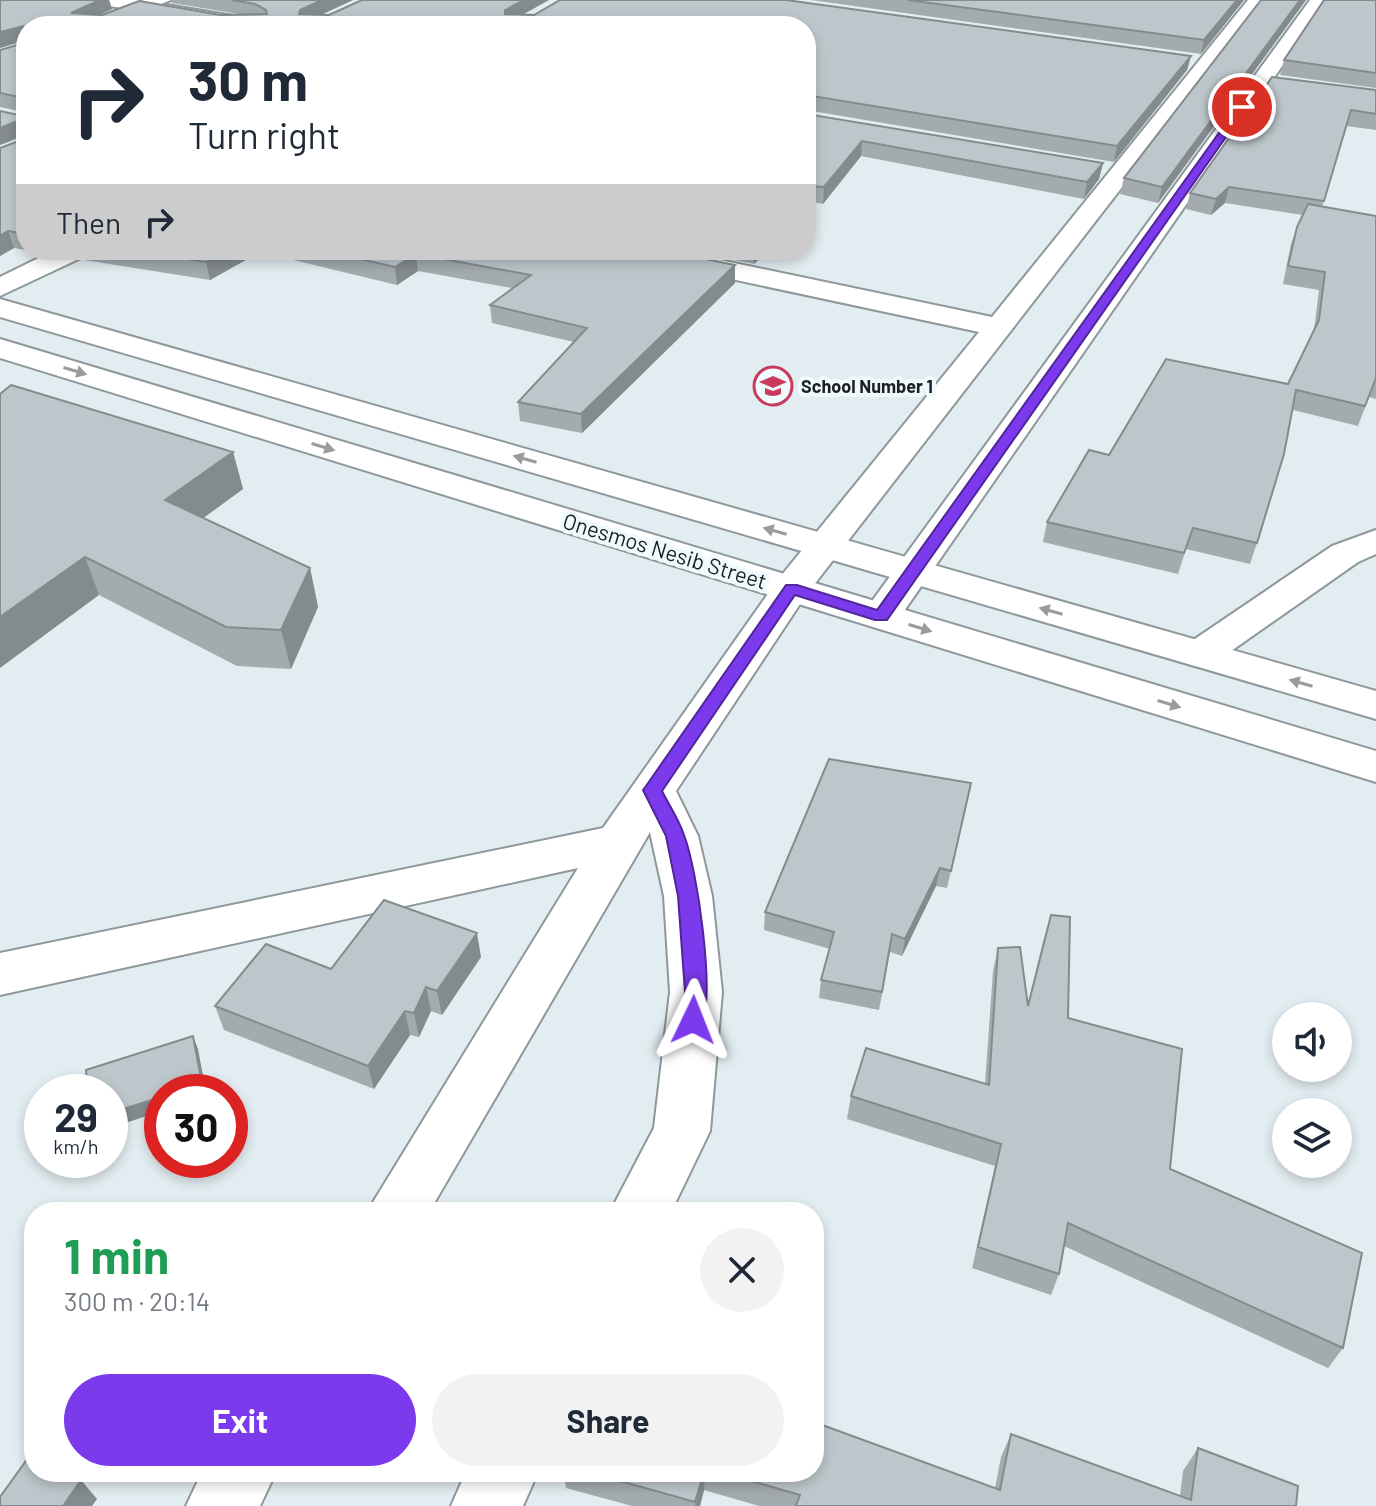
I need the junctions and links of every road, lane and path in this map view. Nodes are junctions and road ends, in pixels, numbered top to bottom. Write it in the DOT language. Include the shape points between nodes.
graph roads {
  1 [pos="104,0"];
  2 [pos="162,0"];
  3 [pos="1258,0"];
  4 [pos="1319,0"];
  5 [pos="143,7"];
  6 [pos="117,16"];
  7 [pos="197,16"];
  8 [pos="1261,81"];
  9 [pos="1289,85"];
  10 [pos="1089,168"];
  11 [pos="1121,173"];
  12 [pos="56,260"];
  13 [pos="680,260"];
  14 [pos="0,288"];
  15 [pos="0,308"];
  16 [pos="998,327"];
  17 [pos="0,348"];
  18 [pos="1376,541"];
  19 [pos="825,546"];
  20 [pos="912,571"];
  21 [pos="791,589"];
  22 [pos="881,616"];
  23 [pos="1200,654"];
  24 [pos="1376,705"];
  25 [pos="1376,767"];
  26 [pos="653,790"];
  27 [pos="618,842"];
  28 [pos="0,974"];
  29 [pos="403,1202"];
  30 [pos="645,1202"];
  31 [pos="236,1482"];
  32 [pos="499,1482"];
  33 [pos="221,1506"];
  34 [pos="486,1506"];
  1 -- 5 [label="street"];
  2 -- 5 [label="street"];
  3 -- 11 [label="street" via="1199,63"];
  4 -- 8 [label="street"];
  5 -- 6 [label="street"];
  5 -- 7 [label="street"];
  8 -- 9 [label="street"];
  8 -- 20 [label="street"];
  10 -- 11 [label="street"];
  11 -- 16 [label="street"];
  12 -- 14 [label="street"];
  13 -- 16 [label="street"];
  19 -- 15 [label="street, one-way"];
  16 -- 19 [label="street"];
  17 -- 21 [label="street, Onesmos Nesib Street, one-way"];
  18 -- 23 [label="street" via="1345,554"];
  19 -- 20 [label="street"];
  19 -- 21 [label="street"];
  20 -- 22 [label="street"];
  23 -- 20 [label="street, one-way"];
  21 -- 22 [label="street, Onesmos Nesib Street"];
  21 -- 26 [label="street"];
  22 -- 25 [label="street, Onesmos Nesib Street, one-way"];
  24 -- 23 [label="street, one-way"];
  26 -- 27 [label="street"];
  26 -- 30 [label="street" via="675,836 688,896 696,992 682,1131"];
  27 -- 28 [label="street"];
  27 -- 29 [label="street"];
  31 -- 33 [label="street"];
  32 -- 34 [label="street"];
}
